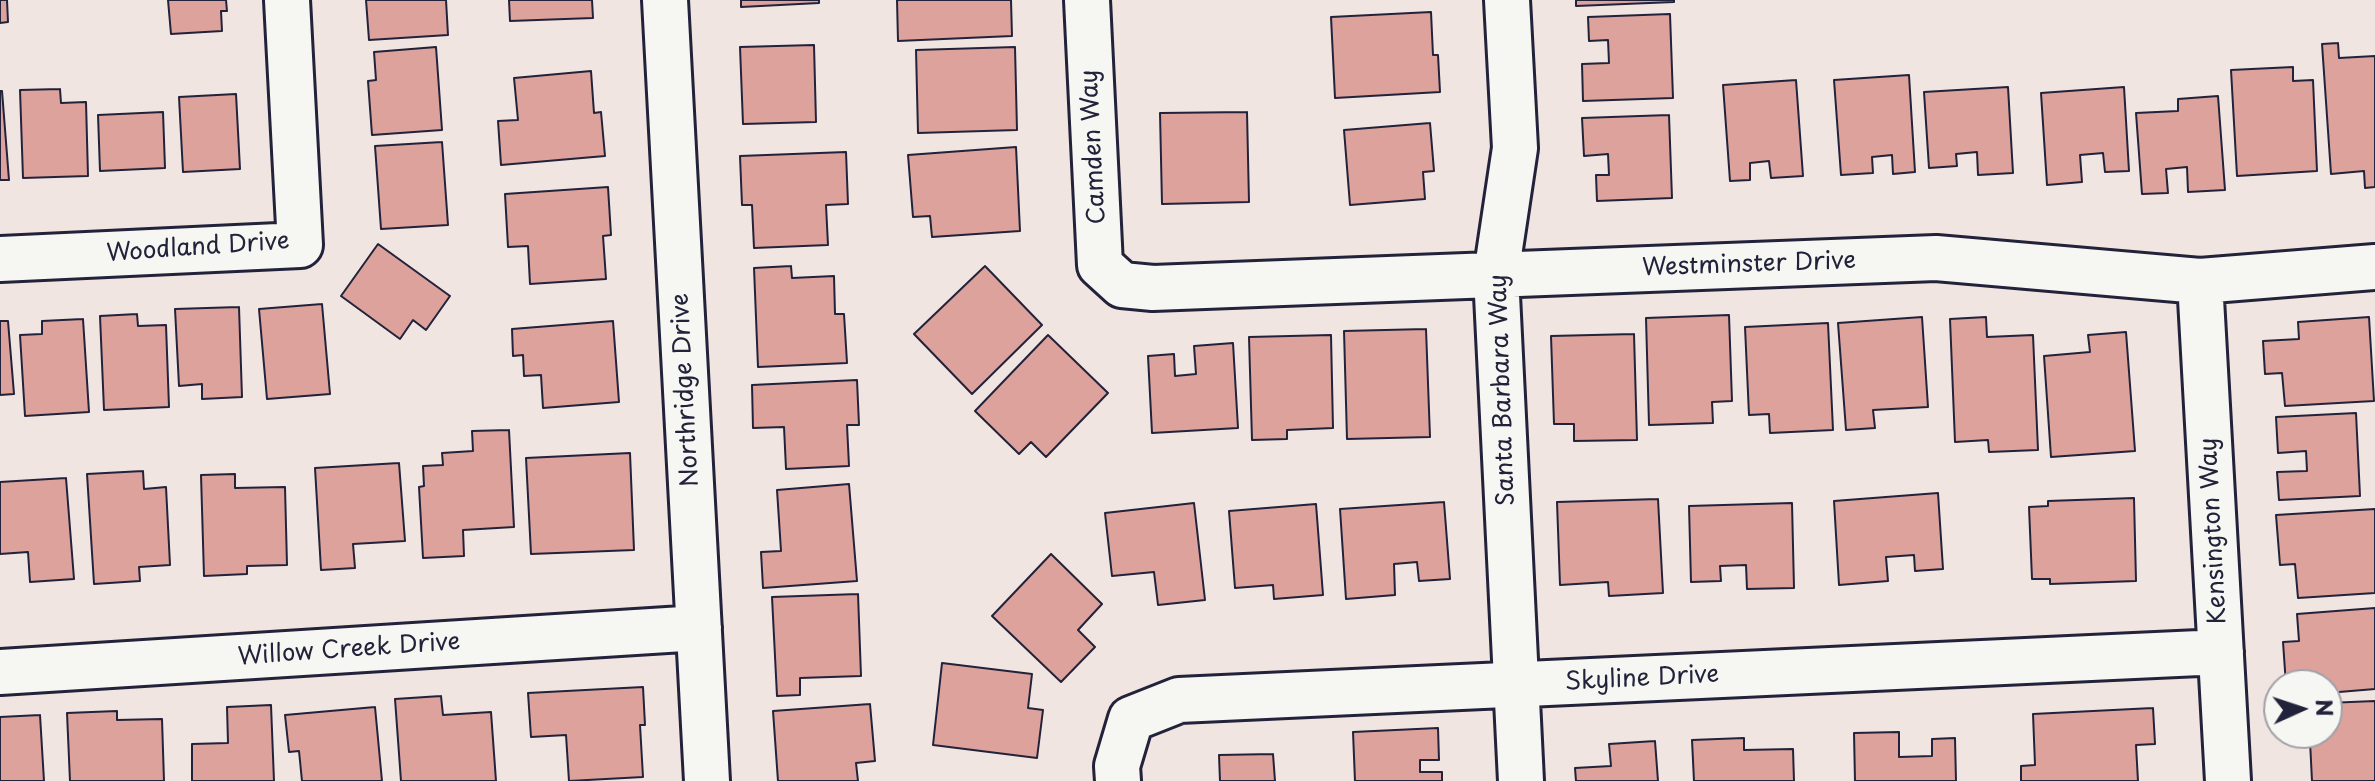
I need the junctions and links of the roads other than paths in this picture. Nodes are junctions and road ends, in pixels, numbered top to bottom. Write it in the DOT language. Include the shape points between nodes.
graph roads {
  1 [pos="287,0"];
  2 [pos="665,0"];
  3 [pos="1087,0"];
  4 [pos="1507,0"];
  5 [pos="0,259"];
  6 [pos="2375,267"];
  7 [pos="1496,275"];
  8 [pos="2200,281"];
  9 [pos="1122,285"];
  10 [pos="699,628"];
  11 [pos="2221,652"];
  12 [pos="0,672"];
  13 [pos="1516,685"];
  14 [pos="707,781"];
  15 [pos="1118,781"];
  16 [pos="1521,781"];
  17 [pos="2228,781"];
  1 -- 5 [label="street, Woodland Drive" via="300,245"];
  2 -- 10 [label="street, Northridge Drive"];
  3 -- 9 [label="street, Camden Way" via="1100,265"];
  4 -- 7 [label="street, Santa Barbara Way" via="1515,148"];
  6 -- 8 [label="street, Westminster Drive"];
  7 -- 8 [label="street, Westminster Drive" via="1936,258"];
  7 -- 9 [label="street, Westminster Drive"];
  7 -- 13 [label="street, Santa Barbara Way"];
  8 -- 11 [label="street, Kensington Way"];
  10 -- 12 [label="street, Willow Creek Drive"];
  10 -- 14 [label="street, Northridge Drive"];
  11 -- 13 [label="street, Skyline Drive"];
  11 -- 17 [label="street, Kensington Way"];
  13 -- 15 [label="street, Skyline Drive" via="1179,700 1131,719 1117,766"];
  13 -- 16 [label="street, Santa Barbara Way"];
}
